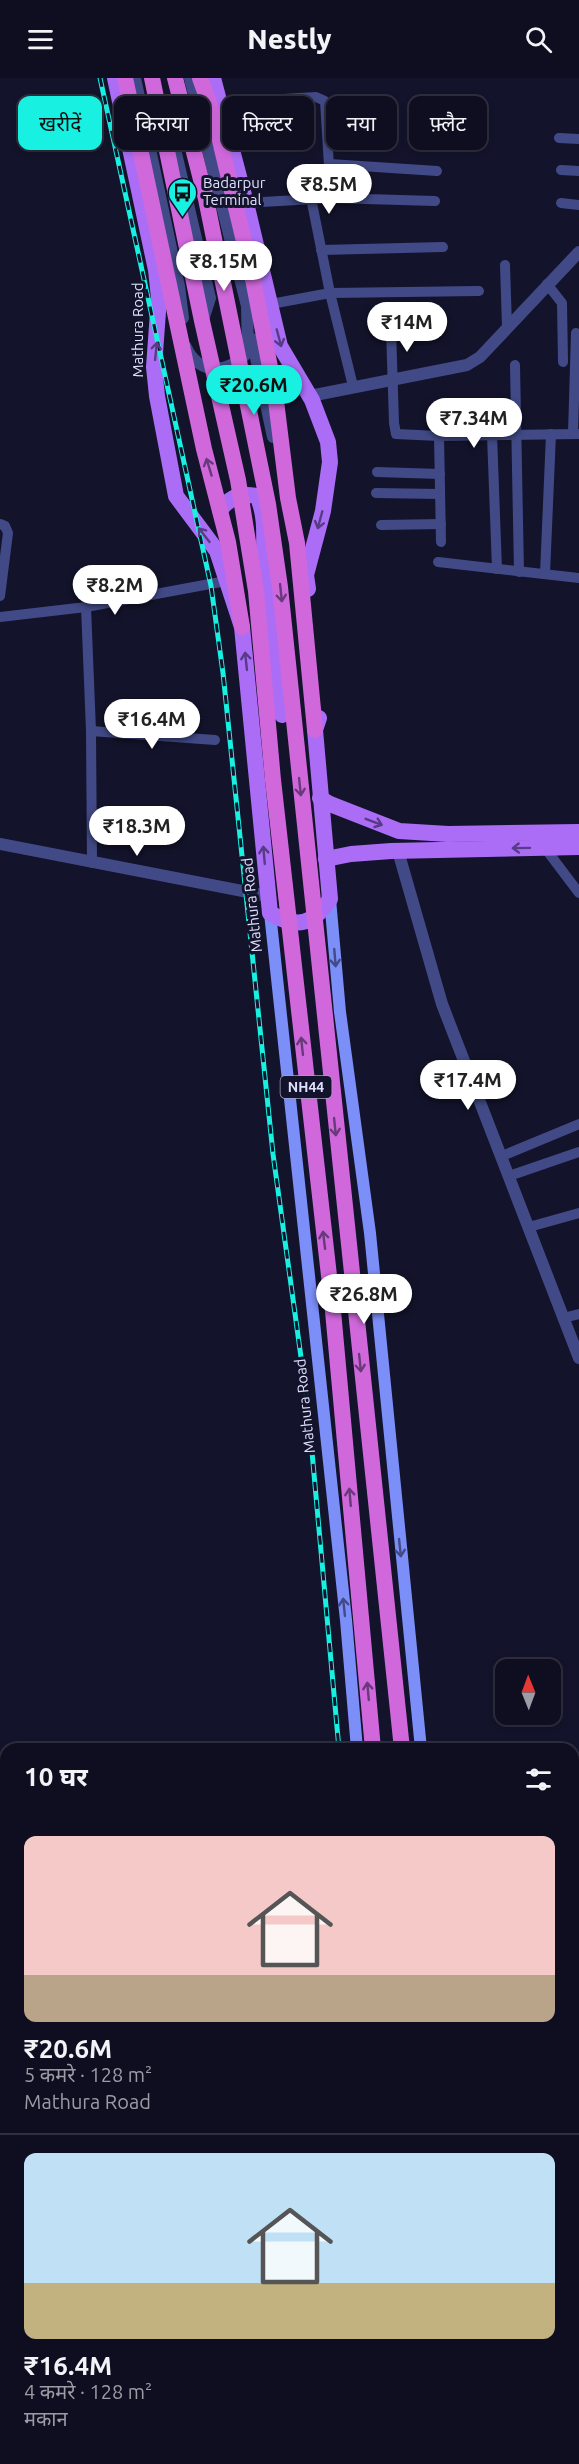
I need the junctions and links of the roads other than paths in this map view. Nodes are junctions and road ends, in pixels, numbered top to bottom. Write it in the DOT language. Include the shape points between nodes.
graph roads {
  1 [pos="115,78"];
  2 [pos="125,78"];
  3 [pos="135,78"];
  4 [pos="152,78"];
  5 [pos="159,78"];
  6 [pos="174,78"];
  7 [pos="190,78"];
  8 [pos="200,78"];
  9 [pos="213,78"];
  10 [pos="220,103"];
  11 [pos="559,138"];
  12 [pos="579,139"];
  13 [pos="330,164"];
  14 [pos="561,170"];
  15 [pos="437,171"];
  16 [pos="579,171"];
  17 [pos="311,198"];
  18 [pos="331,198"];
  19 [pos="435,201"];
  20 [pos="246,203"];
  21 [pos="561,204"];
  22 [pos="579,205"];
  23 [pos="443,247"];
  24 [pos="321,250"];
  25 [pos="579,252"];
  26 [pos="505,264"];
  27 [pos="547,284"];
  28 [pos="479,291"];
  29 [pos="330,293"];
  30 [pos="272,304"];
  31 [pos="182,312"];
  32 [pos="201,326"];
  33 [pos="249,326"];
  34 [pos="507,327"];
  35 [pos="391,329"];
  36 [pos="576,333"];
  37 [pos="563,362"];
  38 [pos="514,365"];
  39 [pos="228,368"];
  40 [pos="394,379"];
  41 [pos="352,386"];
  42 [pos="310,396"];
  43 [pos="517,434"];
  44 [pos="550,434"];
  45 [pos="576,434"];
  46 [pos="492,435"];
  47 [pos="440,436"];
  48 [pos="378,472"];
  49 [pos="440,474"];
  50 [pos="376,494"];
  51 [pos="440,494"];
  52 [pos="288,498"];
  53 [pos="220,510"];
  54 [pos="0,524"];
  55 [pos="441,524"];
  56 [pos="381,525"];
  57 [pos="441,542"];
  58 [pos="438,562"];
  59 [pos="497,569"];
  60 [pos="519,572"];
  61 [pos="545,574"];
  62 [pos="579,578"];
  63 [pos="226,581"];
  64 [pos="0,596"];
  65 [pos="86,607"];
  66 [pos="0,617"];
  67 [pos="242,627"];
  68 [pos="282,715"];
  69 [pos="314,723"];
  70 [pos="253,728"];
  71 [pos="91,731"];
  72 [pos="215,740"];
  73 [pos="320,798"];
  74 [pos="579,832"];
  75 [pos="0,844"];
  76 [pos="545,848"];
  77 [pos="579,848"];
  78 [pos="398,851"];
  79 [pos="326,859"];
  80 [pos="92,863"];
  81 [pos="579,893"];
  82 [pos="330,899"];
  83 [pos="269,905"];
  84 [pos="579,1124"];
  85 [pos="579,1152"];
  86 [pos="502,1156"];
  87 [pos="509,1176"];
  88 [pos="579,1213"];
  89 [pos="529,1227"];
  90 [pos="579,1314"];
  91 [pos="563,1318"];
  92 [pos="578,1353"];
  93 [pos="356,1743"];
  94 [pos="372,1743"];
  95 [pos="401,1743"];
  96 [pos="420,1743"];
  63 -- 1 [label="main road, Mathura Road, one-way" via="217,551 176,496 154,367 159,298 156,270"];
  53 -- 2 [label="highway, one-way"];
  3 -- 31 [label="street"];
  94 -- 4 [label="highway, NH44, one-way, bridge" via="333,1311 273,780 256,591 238,480"];
  5 -- 32 [label="street" via="210,298"];
  6 -- 95 [label="highway, NH44, one-way, bridge" via="206,199 268,504 280,587"];
  7 -- 33 [label="street"];
  8 -- 52 [label="highway" via="215,120 253,279 275,393"];
  9 -- 10 [label="main road"];
  10 -- 13 [label="street" via="321,98 326,105"];
  10 -- 20 [label="main road"];
  11 -- 12 [label="street"];
  13 -- 15 [label="street"];
  13 -- 18 [label="street"];
  14 -- 16 [label="street"];
  17 -- 18 [label="street"];
  17 -- 20 [label="street"];
  17 -- 24 [label="street"];
  18 -- 19 [label="street"];
  20 -- 30 [label="main road"];
  21 -- 22 [label="street"];
  23 -- 24 [label="street"];
  24 -- 29 [label="street"];
  25 -- 27 [label="street"];
  26 -- 34 [label="street"];
  27 -- 34 [label="street"];
  27 -- 37 [label="street" via="562,303"];
  28 -- 29 [label="street"];
  29 -- 30 [label="street"];
  29 -- 41 [label="street"];
  30 -- 42 [label="main road, one-way" via="280,346"];
  31 -- 32 [label="street"];
  31 -- 39 [label="street" via="186,348 196,363 207,368"];
  32 -- 39 [label="street" via="208,358"];
  33 -- 39 [label="street" via="248,351"];
  33 -- 52 [label="street"];
  34 -- 40 [label="street" via="480,357 467,365"];
  35 -- 40 [label="street"];
  36 -- 45 [label="street"];
  38 -- 43 [label="street"];
  40 -- 41 [label="street"];
  40 -- 47 [label="street" via="396,434"];
  41 -- 42 [label="street"];
  42 -- 69 [label="main road, one-way" via="328,442 330,462 323,511 306,575 321,712"];
  43 -- 44 [label="street"];
  43 -- 46 [label="street"];
  43 -- 60 [label="street"];
  44 -- 45 [label="street"];
  44 -- 61 [label="street"];
  46 -- 47 [label="street"];
  46 -- 59 [label="street"];
  47 -- 49 [label="street"];
  48 -- 49 [label="street"];
  49 -- 51 [label="street"];
  50 -- 51 [label="street"];
  51 -- 55 [label="street"];
  52 -- 69 [label="highway" via="297,543"];
  53 -- 67 [label="highway"];
  53 -- 68 [label="main road" via="229,499 244,494 257,496 263,508 264,575"];
  54 -- 64 [label="street" via="8,533"];
  55 -- 56 [label="street"];
  55 -- 57 [label="street"];
  58 -- 59 [label="street"];
  59 -- 60 [label="street"];
  60 -- 61 [label="street"];
  61 -- 62 [label="street"];
  63 -- 65 [label="street"];
  63 -- 67 [label="main road, Mathura Road"];
  65 -- 66 [label="street"];
  65 -- 71 [label="street"];
  70 -- 67 [label="main road, Mathura Road, one-way"];
  68 -- 69 [label="main road"];
  68 -- 70 [label="main road"];
  69 -- 73 [label="main road"];
  83 -- 70 [label="main road, Mathura Road, one-way"];
  71 -- 72 [label="street"];
  71 -- 80 [label="street"];
  73 -- 74 [label="main road, one-way" via="399,831"];
  73 -- 79 [label="main road"];
  75 -- 80 [label="street"];
  76 -- 77 [label="main road"];
  76 -- 78 [label="main road, one-way"];
  76 -- 81 [label="street"];
  78 -- 79 [label="main road"];
  78 -- 86 [label="street" via="442,1004"];
  79 -- 82 [label="main road"];
  80 -- 83 [label="street"];
  82 -- 83 [label="main road" via="321,913 309,921 295,923 282,920"];
  82 -- 96 [label="main road, one-way" via="340,1012 370,1233"];
  93 -- 83 [label="main road, Mathura Road, one-way"];
  84 -- 86 [label="street"];
  85 -- 87 [label="street"];
  86 -- 87 [label="street"];
  87 -- 89 [label="street"];
  88 -- 89 [label="street"];
  89 -- 91 [label="street"];
  90 -- 91 [label="street"];
  91 -- 92 [label="street"];
}
